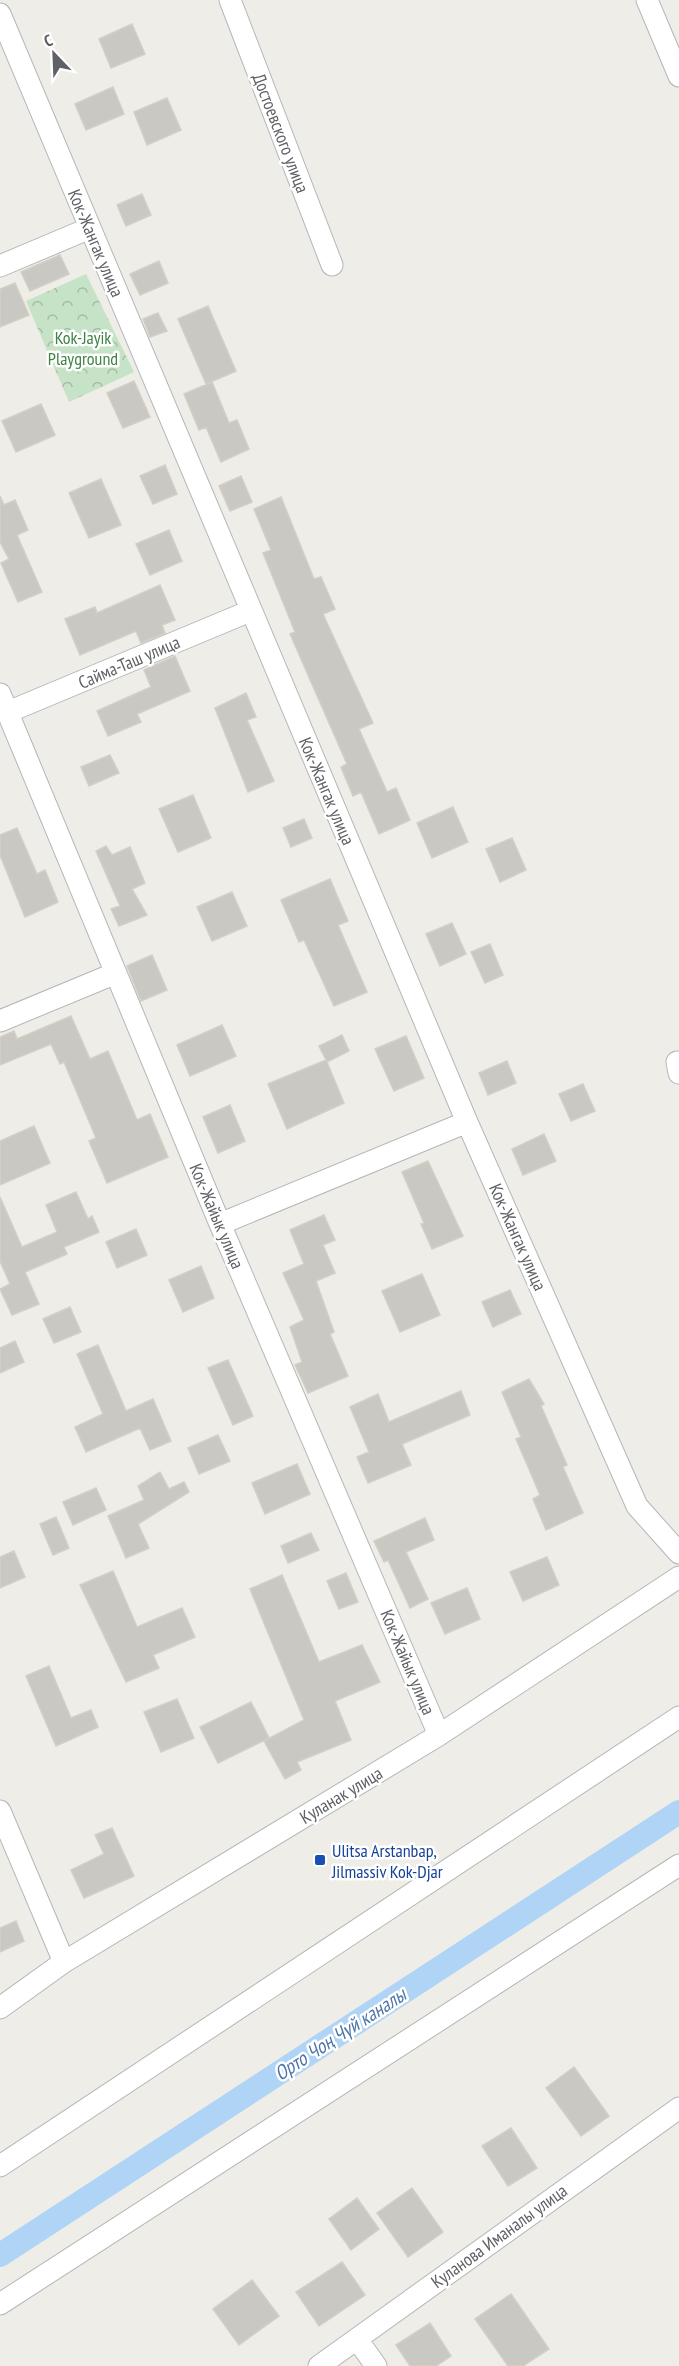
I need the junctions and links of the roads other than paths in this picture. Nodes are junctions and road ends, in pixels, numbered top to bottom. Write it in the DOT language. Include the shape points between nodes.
graph roads {
  1 [pos="230,0"];
  2 [pos="647,0"];
  3 [pos="0,14"];
  4 [pos="679,76"];
  5 [pos="90,228"];
  6 [pos="332,265"];
  7 [pos="0,266"];
  8 [pos="250,611"];
  9 [pos="4,703"];
  10 [pos="116,973"];
  11 [pos="0,1021"];
  12 [pos="467,1122"];
  13 [pos="220,1224"];
  14 [pos="679,1553"];
  15 [pos="679,1577"];
  16 [pos="679,1717"];
  17 [pos="439,1735"];
  18 [pos="0,1811"];
  19 [pos="679,1865"];
  20 [pos="64,1962"];
  21 [pos="0,2008"];
  22 [pos="679,2108"];
  23 [pos="0,2166"];
  24 [pos="0,2304"];
  25 [pos="357,2339"];
  26 [pos="319,2366"];
  27 [pos="376,2366"];
  1 -- 6 [label="street, Достоевского улица"];
  2 -- 4 [label="street"];
  3 -- 5 [label="street, Кок-Жангак улица"];
  5 -- 7 [label="street"];
  5 -- 8 [label="street, Кок-Жангак улица"];
  8 -- 9 [label="street, Сайма-Таш улица"];
  8 -- 12 [label="street, Кок-Жангак улица"];
  9 -- 10 [label="street, Кок-Жайык улица"];
  10 -- 11 [label="street"];
  10 -- 13 [label="street, Кок-Жайык улица"];
  12 -- 13 [label="street"];
  12 -- 14 [label="street, Кок-Жангак улица" via="637,1506"];
  13 -- 17 [label="street, Кок-Жайык улица"];
  15 -- 17 [label="street, Куланак улица"];
  16 -- 23 [label="street"];
  17 -- 20 [label="street, Куланак улица"];
  18 -- 20 [label="street"];
  19 -- 24 [label="street"];
  20 -- 21 [label="street, Куланак улица"];
  22 -- 25 [label="street, Куланова Иманалы улица"];
  25 -- 26 [label="street, Куланова Иманалы улица"];
  25 -- 27 [label="street"];
}
